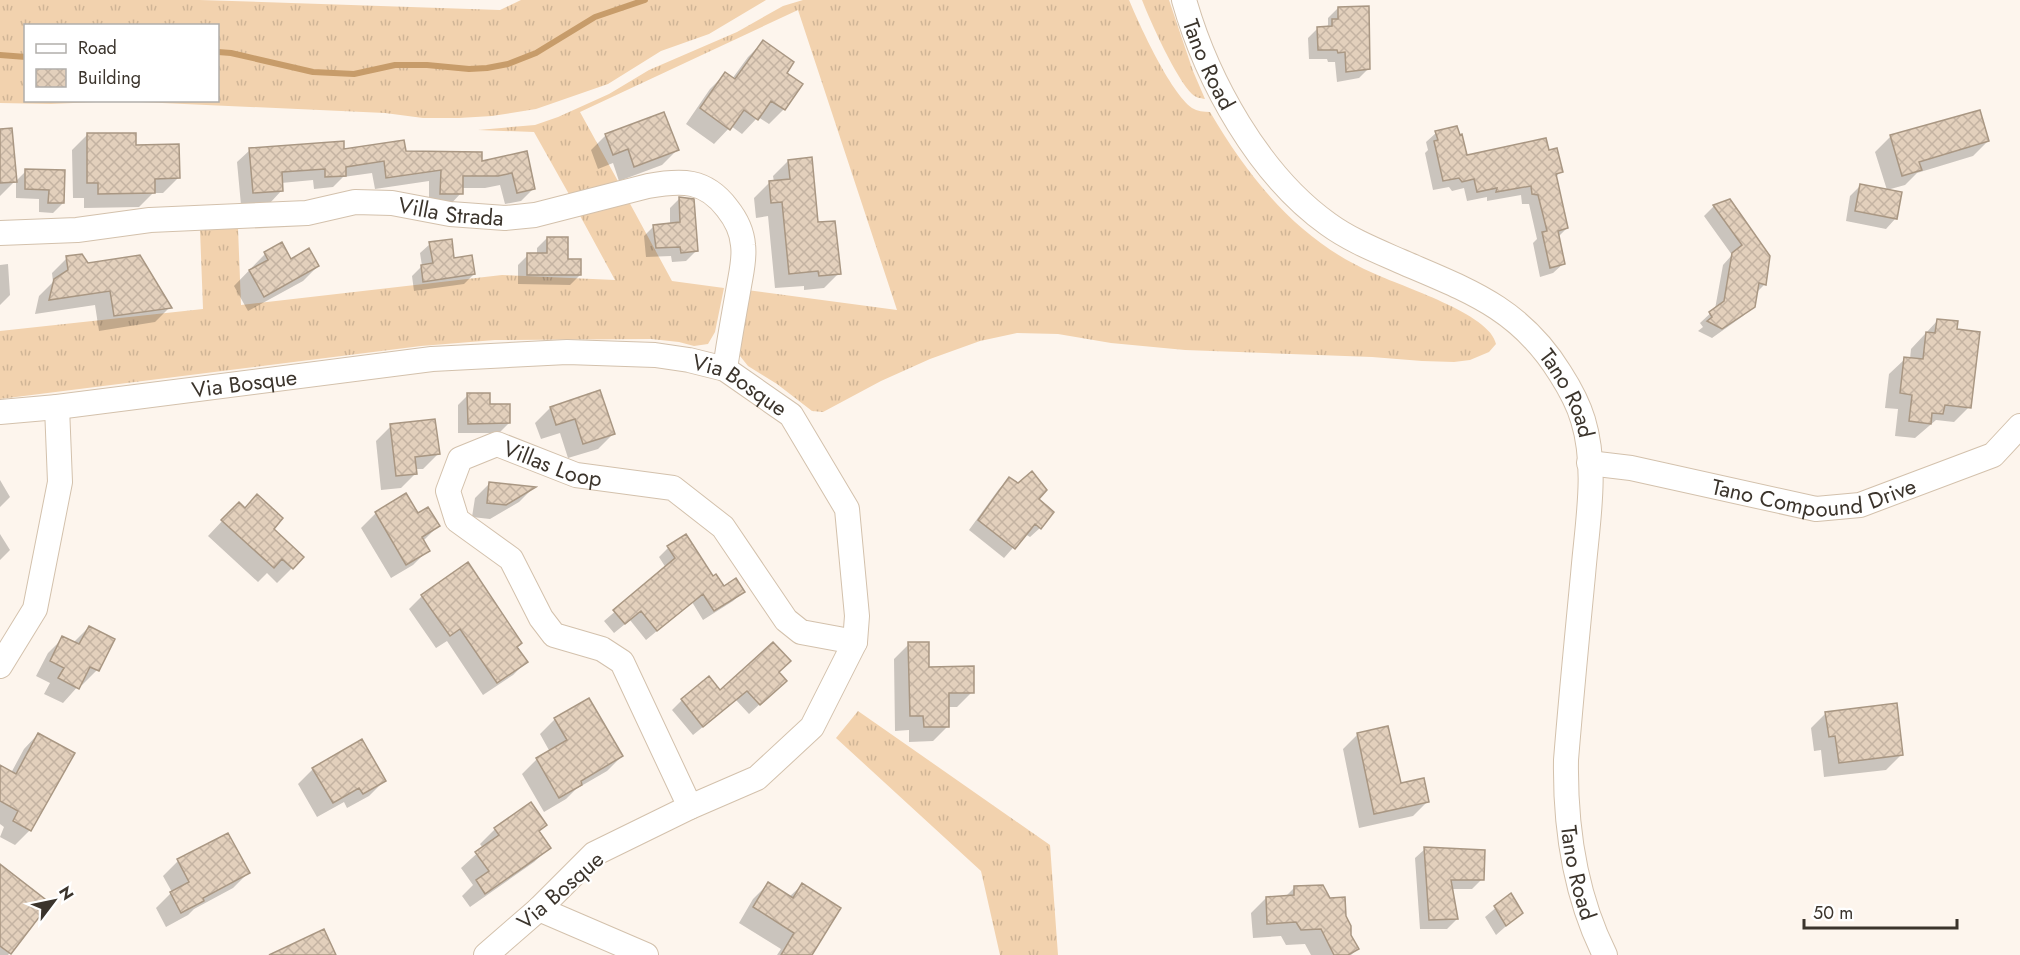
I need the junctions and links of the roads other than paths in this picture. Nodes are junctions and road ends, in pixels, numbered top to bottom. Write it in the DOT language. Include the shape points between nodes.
graph roads {
  1 [pos="1184,0"];
  2 [pos="0,233"];
  3 [pos="725,369"];
  4 [pos="57,407"];
  5 [pos="0,412"];
  6 [pos="2020,426"];
  7 [pos="1589,463"];
  8 [pos="855,642"];
  9 [pos="0,666"];
  10 [pos="690,807"];
  11 [pos="539,909"];
  12 [pos="486,955"];
  13 [pos="646,955"];
  14 [pos="1605,955"];
  1 -- 7 [label="street, Tano Road" via="1224,101 1285,187 1306,208 1346,236 1476,295 1528,331 1554,362 1575,400 1585,431"];
  2 -- 3 [label="street, Villa Strada" via="77,230 150,220 307,213 355,202 506,218 535,215 648,186 703,186 719,197 733,216 744,246"];
  3 -- 4 [label="street, Via Bosque" via="677,358 614,352 432,359"];
  3 -- 8 [label="street, Via Bosque" via="791,415 847,509 857,616"];
  4 -- 5 [label="street, Via Bosque"];
  4 -- 9 [label="street" via="60,482 35,609"];
  6 -- 7 [label="street, Tano Compound Drive" via="1993,455 1860,505 1816,508 1632,468"];
  7 -- 14 [label="street, Tano Road" via="1589,507 1565,793 1579,878"];
  8 -- 10 [label="street, Via Bosque" via="812,727 757,778"];
  8 -- 10 [label="street, Villas Loop" via="801,632 786,620 723,527 673,488 576,475 497,444 460,459 448,491 457,520 511,559 554,635 602,649 622,662"];
  10 -- 11 [label="street, Via Bosque" via="594,854"];
  11 -- 12 [label="street, Via Bosque"];
  11 -- 13 [label="street"];
}
